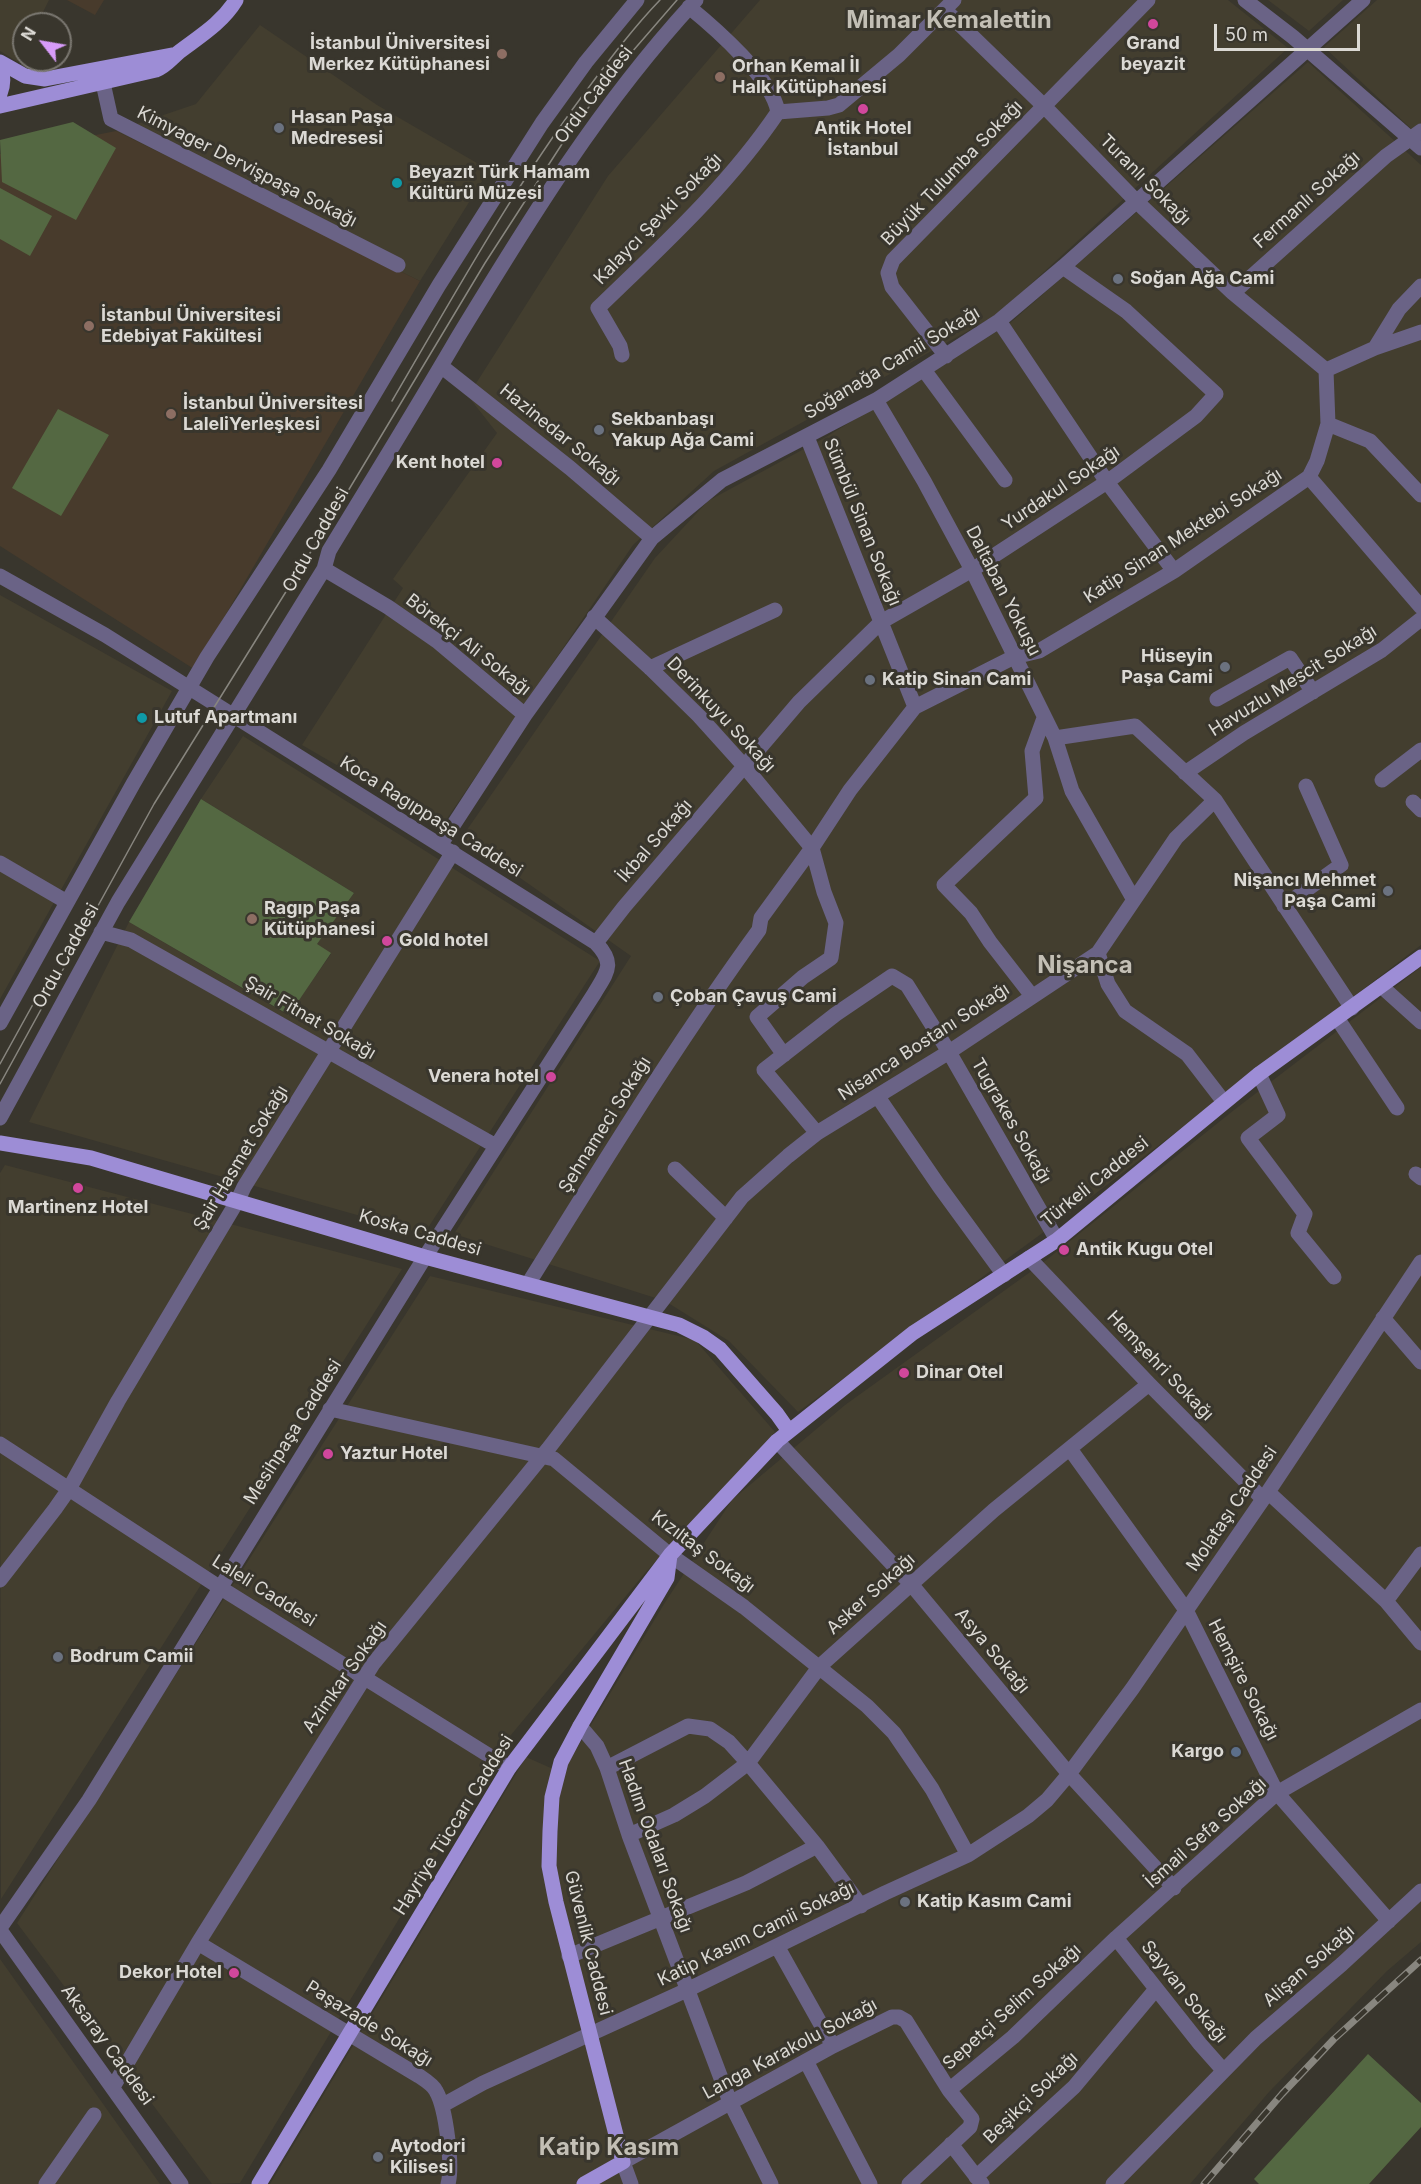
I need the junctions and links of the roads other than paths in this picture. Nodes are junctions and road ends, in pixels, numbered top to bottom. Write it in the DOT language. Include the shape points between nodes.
graph roads {
  1 [pos="236,0"];
  2 [pos="637,0"];
  3 [pos="1148,0"];
  4 [pos="1245,0"];
  5 [pos="1363,0"];
  6 [pos="693,4"];
  7 [pos="949,5"];
  8 [pos="1308,50"];
  9 [pos="177,54"];
  10 [pos="0,64"];
  11 [pos="103,83"];
  12 [pos="0,94"];
  13 [pos="0,106"];
  14 [pos="1044,106"];
  15 [pos="778,112"];
  16 [pos="1417,139"];
  17 [pos="1136,201"];
  18 [pos="398,265"];
  19 [pos="1063,267"];
  20 [pos="1421,286"];
  21 [pos="1233,293"];
  22 [pos="999,321"];
  23 [pos="1421,332"];
  24 [pos="1375,348"];
  25 [pos="622,356"];
  26 [pos="946,357"];
  27 [pos="441,366"];
  28 [pos="924,370"];
  29 [pos="1326,370"];
  30 [pos="876,400"];
  31 [pos="1328,424"];
  32 [pos="807,437"];
  33 [pos="1309,477"];
  34 [pos="1005,480"];
  35 [pos="1107,482"];
  36 [pos="1421,495"];
  37 [pos="652,538"];
  38 [pos="324,569"];
  39 [pos="972,570"];
  40 [pos="1174,571"];
  41 [pos="1,579"];
  42 [pos="1418,602"];
  43 [pos="775,610"];
  44 [pos="594,617"];
  45 [pos="1421,619"];
  46 [pos="881,622"];
  47 [pos="1014,657"];
  48 [pos="650,668"];
  49 [pos="189,688"];
  50 [pos="1313,692"];
  51 [pos="1217,699"];
  52 [pos="915,707"];
  53 [pos="525,715"];
  54 [pos="234,716"];
  55 [pos="1044,718"];
  56 [pos="1054,738"];
  57 [pos="1421,750"];
  58 [pos="745,767"];
  59 [pos="1185,773"];
  60 [pos="1382,780"];
  61 [pos="1306,786"];
  62 [pos="1215,800"];
  63 [pos="447,848"];
  64 [pos="812,848"];
  65 [pos="0,863"];
  66 [pos="1134,900"];
  67 [pos="67,902"];
  68 [pos="1284,906"];
  69 [pos="101,932"];
  70 [pos="601,948"];
  71 [pos="1098,953"];
  72 [pos="1421,957"];
  73 [pos="1381,986"];
  74 [pos="1032,996"];
  75 [pos="1352,1008"];
  76 [pos="1337,1018"];
  77 [pos="1421,1022"];
  78 [pos="0,1023"];
  79 [pos="329,1052"];
  80 [pos="949,1052"];
  81 [pos="784,1055"];
  82 [pos="1258,1074"];
  83 [pos="878,1097"];
  84 [pos="1224,1102"];
  85 [pos="1397,1108"];
  86 [pos="0,1118"];
  87 [pos="817,1133"];
  88 [pos="0,1143"];
  89 [pos="496,1146"];
  90 [pos="675,1169"];
  91 [pos="238,1200"];
  92 [pos="726,1218"];
  93 [pos="1057,1240"];
  94 [pos="425,1257"];
  95 [pos="1029,1258"];
  96 [pos="1421,1262"];
  97 [pos="1004,1275"];
  98 [pos="1334,1277"];
  99 [pos="528,1284"];
  100 [pos="650,1316"];
  101 [pos="1383,1318"];
  102 [pos="1421,1362"];
  103 [pos="1149,1384"];
  104 [pos="330,1409"];
  105 [pos="783,1436"];
  106 [pos="0,1444"];
  107 [pos="1070,1449"];
  108 [pos="543,1455"];
  109 [pos="69,1489"];
  110 [pos="1266,1495"];
  111 [pos="1421,1554"];
  112 [pos="670,1555"];
  113 [pos="0,1580"];
  114 [pos="911,1584"];
  115 [pos="219,1587"];
  116 [pos="1386,1602"];
  117 [pos="1186,1610"];
  118 [pos="1421,1643"];
  119 [pos="820,1666"];
  120 [pos="364,1677"];
  121 [pos="1421,1710"];
  122 [pos="580,1726"];
  123 [pos="748,1763"];
  124 [pos="509,1768"];
  125 [pos="607,1768"];
  126 [pos="1069,1774"];
  127 [pos="1277,1793"];
  128 [pos="629,1835"];
  129 [pos="816,1846"];
  130 [pos="968,1855"];
  131 [pos="1174,1888"];
  132 [pos="1421,1891"];
  133 [pos="861,1906"];
  134 [pos="661,1919"];
  135 [pos="1389,1921"];
  136 [pos="0,1929"];
  137 [pos="1116,1938"];
  138 [pos="198,1943"];
  139 [pos="777,1946"];
  140 [pos="569,1956"];
  141 [pos="1156,1989"];
  142 [pos="687,1990"];
  143 [pos="590,2033"];
  144 [pos="350,2034"];
  145 [pos="833,2046"];
  146 [pos="806,2061"];
  147 [pos="1223,2070"];
  148 [pos="113,2087"];
  149 [pos="949,2090"];
  150 [pos="730,2102"];
  151 [pos="443,2105"];
  152 [pos="94,2115"];
  153 [pos="951,2144"];
  154 [pos="623,2162"];
  155 [pos="979,2180"];
  156 [pos="46,2184"];
  157 [pos="181,2184"];
  158 [pos="260,2184"];
  159 [pos="448,2184"];
  160 [pos="584,2184"];
  161 [pos="631,2184"];
  162 [pos="771,2184"];
  163 [pos="870,2184"];
  164 [pos="909,2184"];
  165 [pos="1113,2184"];
  1 -- 9 [label="main road" via="210,30"];
  2 -- 49 [label="street, Ordu Caddesi" via="542,123 439,285 329,470"];
  3 -- 14 [label="street, Büyük Tulumba Sokağı"];
  4 -- 8 [label="street"];
  5 -- 8 [label="street, Soğanağa Camii Sokağı"];
  6 -- 15 [label="street" via="747,61 771,93"];
  6 -- 27 [label="street, Ordu Caddesi" via="587,133"];
  7 -- 14 [label="street, Turanlı Sokağı"];
  7 -- 15 [label="street" via="899,55 839,105"];
  8 -- 16 [label="street"];
  8 -- 17 [label="street, Soğanağa Camii Sokağı"];
  9 -- 10 [label="main road" via="45,79 25,76"];
  9 -- 11 [label="main road" via="156,70"];
  10 -- 12 [label="main road"];
  11 -- 13 [label="main road"];
  11 -- 18 [label="street, Kimyager Dervişpaşa Sokağı" via="111,119"];
  14 -- 17 [label="street, Turanlı Sokağı"];
  14 -- 26 [label="street, Büyük Tulumba Sokağı" via="893,260 888,273 892,287"];
  15 -- 25 [label="street, Kalaycı Şevki Sokağı" via="754,147 692,217 598,308"];
  16 -- 21 [label="street, Fermanlı Sokağı" via="1386,156"];
  17 -- 19 [label="street, Soğanağa Camii Sokağı"];
  17 -- 21 [label="street, Turanlı Sokağı"];
  19 -- 22 [label="street, Soğanağa Camii Sokağı"];
  19 -- 35 [label="street, Yurdakul Sokağı" via="1126,311 1216,394 1196,416"];
  20 -- 24 [label="street" via="1399,309"];
  21 -- 29 [label="street, Turanlı Sokağı"];
  22 -- 26 [label="street, Soğanağa Camii Sokağı"];
  22 -- 35 [label="street"];
  23 -- 24 [label="street"];
  24 -- 29 [label="street"];
  26 -- 28 [label="street, Soğanağa Camii Sokağı"];
  27 -- 37 [label="street, Hazinedar Sokağı"];
  27 -- 38 [label="street, Ordu Caddesi" via="329,551"];
  28 -- 30 [label="street, Soğanağa Camii Sokağı"];
  28 -- 34 [label="street"];
  29 -- 31 [label="street"];
  30 -- 32 [label="street, Soğanağa Camii Sokağı"];
  30 -- 39 [label="street, Daltaban Yokuşu"];
  31 -- 33 [label="street"];
  31 -- 36 [label="street" via="1371,441"];
  32 -- 37 [label="street, Soğanağa Camii Sokağı" via="722,480"];
  32 -- 46 [label="street, Sümbül Sinan Sokağı"];
  33 -- 40 [label="street, Katip Sinan Mektebi Sokağı"];
  33 -- 42 [label="street"];
  35 -- 39 [label="street, Yurdakul Sokağı"];
  35 -- 40 [label="street"];
  37 -- 44 [label="street, Soğanağa Camii Sokağı"];
  38 -- 53 [label="street, Börekçi Ali Sokağı" via="437,641"];
  38 -- 54 [label="street, Ordu Caddesi"];
  39 -- 46 [label="street, Yurdakul Sokağı"];
  39 -- 47 [label="street, Daltaban Yokuşu"];
  40 -- 47 [label="street, Katip Sinan Mektebi Sokağı" via="1039,651"];
  41 -- 49 [label="street, Koca Ragıppaşa Caddesi"];
  43 -- 48 [label="street"];
  44 -- 48 [label="street, Derinkuyu Sokağı"];
  44 -- 53 [label="street, Soğanağa Camii Sokağı"];
  45 -- 50 [label="street, Havuzlu Mescit Sokağı" via="1382,650"];
  46 -- 52 [label="street, Sümbül Sinan Sokağı"];
  46 -- 58 [label="street, Sümbül Sinan Sokağı" via="800,702"];
  47 -- 52 [label="street, Katip Sinan Mektebi Sokağı"];
  47 -- 55 [label="street, Daltaban Yokuşu"];
  48 -- 58 [label="street, Derinkuyu Sokağı"];
  49 -- 54 [label="street, Koca Ragıppaşa Caddesi"];
  49 -- 67 [label="street, Ordu Caddesi"];
  50 -- 51 [label="street" via="1290,658"];
  50 -- 59 [label="street, Havuzlu Mescit Sokağı"];
  52 -- 64 [label="street, Şehnameci Sokağı" via="850,790"];
  53 -- 63 [label="street, Şair Hasmet Sokağı"];
  54 -- 63 [label="street, Koca Ragıppaşa Caddesi"];
  54 -- 69 [label="street, Ordu Caddesi"];
  55 -- 56 [label="street, Daltaban Yokuşu"];
  55 -- 74 [label="street" via="1032,751 1036,798 944,885 971,913"];
  56 -- 59 [label="street" via="1135,726"];
  56 -- 66 [label="street, Daltaban Yokuşu" via="1072,791"];
  57 -- 60 [label="street"];
  58 -- 64 [label="street, Derinkuyu Sokağı"];
  58 -- 70 [label="street, İkbal Sokağı" via="624,906"];
  59 -- 62 [label="street"];
  61 -- 68 [label="street" via="1341,865"];
  62 -- 66 [label="street, Nisanca Bostanı Sokağı" via="1176,838"];
  62 -- 68 [label="street"];
  63 -- 70 [label="street, Koca Ragıppaşa Caddesi"];
  63 -- 79 [label="street, Şair Hasmet Sokağı"];
  64 -- 81 [label="street" via="836,923 831,958 757,1017"];
  64 -- 99 [label="street, Şehnameci Sokağı" via="761,918 759,930 644,1098"];
  65 -- 67 [label="street"];
  66 -- 71 [label="street, Nisanca Bostanı Sokağı"];
  67 -- 78 [label="street, Ordu Caddesi"];
  68 -- 75 [label="street"];
  69 -- 79 [label="street, Şair Fitnat Sokağı" via="131,940"];
  69 -- 86 [label="street, Ordu Caddesi"];
  70 -- 89 [label="street, Mesihpaşa Caddesi" via="608,962 606,974"];
  71 -- 74 [label="street, Nisanca Bostanı Sokağı"];
  71 -- 84 [label="street" via="1108,984 1125,1011 1187,1054"];
  72 -- 73 [label="main road, Türkeli Caddesi"];
  73 -- 75 [label="main road, Türkeli Caddesi"];
  73 -- 77 [label="street"];
  74 -- 80 [label="street, Nisanca Bostanı Sokağı"];
  75 -- 76 [label="main road, Türkeli Caddesi"];
  76 -- 82 [label="main road, Türkeli Caddesi"];
  76 -- 85 [label="street"];
  79 -- 89 [label="street, Şair Fitnat Sokağı"];
  79 -- 91 [label="street, Şair Hasmet Sokağı"];
  80 -- 81 [label="street, Tugrakes Sokağı" via="907,985 892,976"];
  80 -- 83 [label="street, Nisanca Bostanı Sokağı"];
  80 -- 93 [label="street, Tugrakes Sokağı"];
  81 -- 87 [label="street" via="764,1070"];
  82 -- 84 [label="main road, Türkeli Caddesi"];
  82 -- 98 [label="street" via="1278,1116 1248,1138 1305,1214 1298,1233"];
  83 -- 87 [label="street, Nisanca Bostanı Sokağı"];
  83 -- 97 [label="street"];
  84 -- 93 [label="main road, Türkeli Caddesi"];
  87 -- 92 [label="street, Nisanca Bostanı Sokağı" via="742,1197"];
  88 -- 91 [label="main road, Koska Caddesi" via="91,1158"];
  89 -- 94 [label="street, Mesihpaşa Caddesi"];
  90 -- 92 [label="street"];
  91 -- 94 [label="main road, Koska Caddesi"];
  91 -- 109 [label="street, Şair Hasmet Sokağı"];
  92 -- 100 [label="street, Nisanca Bostanı Sokağı"];
  93 -- 95 [label="main road, Türkeli Caddesi"];
  94 -- 99 [label="main road, Koska Caddesi"];
  94 -- 104 [label="street, Mesihpaşa Caddesi"];
  95 -- 97 [label="main road, Türkeli Caddesi"];
  95 -- 103 [label="street, Hemşehri Sokağı"];
  96 -- 101 [label="street, Molataşı Caddesi"];
  97 -- 105 [label="main road, Türkeli Caddesi" via="913,1333"];
  99 -- 100 [label="main road, Koska Caddesi"];
  100 -- 105 [label="main road, Koska Caddesi" via="680,1325 720,1350 777,1414"];
  100 -- 108 [label="street, Azimkar Sokağı"];
  101 -- 102 [label="street"];
  101 -- 110 [label="street, Molataşı Caddesi"];
  103 -- 107 [label="street, Asker Sokağı"];
  103 -- 110 [label="street, Hemşehri Sokağı"];
  104 -- 108 [label="street, Kızıltaş Sokağı"];
  104 -- 115 [label="street, Mesihpaşa Caddesi"];
  105 -- 112 [label="main road, Hayriye Tüccarı Caddesi"];
  105 -- 114 [label="street, Asya Sokağı"];
  106 -- 109 [label="street, Laleli Caddesi"];
  107 -- 114 [label="street, Asker Sokağı" via="993,1510"];
  107 -- 117 [label="street, Hemşire Sokağı"];
  108 -- 112 [label="street, Kızıltaş Sokağı" via="575,1475"];
  108 -- 120 [label="street, Azimkar Sokağı"];
  109 -- 113 [label="street, Şair Hasmet Sokağı"];
  109 -- 115 [label="street, Laleli Caddesi"];
  110 -- 116 [label="street, Hemşehri Sokağı"];
  110 -- 117 [label="street, Molataşı Caddesi"];
  111 -- 116 [label="street"];
  112 -- 119 [label="street, Kızıltaş Sokağı"];
  112 -- 122 [label="main road, Güvenlik Caddesi" via="667,1578"];
  112 -- 124 [label="main road, Hayriye Tüccarı Caddesi"];
  114 -- 119 [label="street, Asker Sokağı"];
  114 -- 126 [label="street, Asya Sokağı"];
  115 -- 120 [label="street, Laleli Caddesi"];
  115 -- 136 [label="street, Mesihpaşa Caddesi" via="89,1800"];
  116 -- 118 [label="street, Hemşehri Sokağı"];
  117 -- 126 [label="street, Molataşı Caddesi"];
  117 -- 127 [label="street, Hemşire Sokağı"];
  119 -- 123 [label="street, Asker Sokağı"];
  119 -- 130 [label="street, Kızıltaş Sokağı" via="894,1733 932,1789"];
  120 -- 124 [label="street, Laleli Caddesi"];
  120 -- 138 [label="street, Azimkar Sokağı"];
  121 -- 127 [label="street, İsmail Sefa Sokağı"];
  122 -- 125 [label="street, Hadım Odaları Sokağı" via="597,1746"];
  122 -- 140 [label="main road, Güvenlik Caddesi" via="561,1762 552,1797 550,1831 549,1866"];
  123 -- 125 [label="street" via="710,1729 688,1726"];
  123 -- 128 [label="street, Asker Sokağı" via="675,1815"];
  123 -- 129 [label="street"];
  124 -- 144 [label="main road, Hayriye Tüccarı Caddesi"];
  125 -- 128 [label="street, Hadım Odaları Sokağı"];
  126 -- 130 [label="street, Katip Kasım Camii Sokağı" via="1028,1816"];
  126 -- 131 [label="street, Asya Sokağı"];
  127 -- 131 [label="street, İsmail Sefa Sokağı"];
  127 -- 135 [label="street, Hemşire Sokağı"];
  128 -- 134 [label="street, Hadım Odaları Sokağı"];
  129 -- 133 [label="street"];
  129 -- 134 [label="street" via="746,1883"];
  130 -- 133 [label="street, Katip Kasım Camii Sokağı"];
  131 -- 137 [label="street, İsmail Sefa Sokağı"];
  132 -- 135 [label="street, Alişan Sokağı"];
  133 -- 139 [label="street, Katip Kasım Camii Sokağı"];
  134 -- 140 [label="street"];
  134 -- 142 [label="street, Hadım Odaları Sokağı"];
  135 -- 147 [label="street, Alişan Sokağı"];
  136 -- 148 [label="street, Aksaray Caddesi"];
  137 -- 141 [label="street, Sayvan Sokağı"];
  137 -- 149 [label="street, Sepetçi Selim Sokağı" via="1013,2037"];
  138 -- 144 [label="street, Paşazade Sokağı"];
  138 -- 148 [label="street, Azimkar Sokağı"];
  139 -- 142 [label="street, Katip Kasım Camii Sokağı"];
  139 -- 145 [label="street"];
  140 -- 143 [label="main road, Güvenlik Caddesi"];
  141 -- 147 [label="street, Sayvan Sokağı"];
  141 -- 155 [label="street, Beşikçi Sokağı" via="1074,2087"];
  142 -- 143 [label="street, Katip Kasım Camii Sokağı"];
  142 -- 150 [label="street, Hadım Odaları Sokağı"];
  143 -- 151 [label="street, Katip Kasım Camii Sokağı"];
  143 -- 154 [label="main road, Güvenlik Caddesi"];
  144 -- 151 [label="street, Paşazade Sokağı" via="419,2076 435,2089"];
  144 -- 158 [label="main road, Hayriye Tüccarı Caddesi"];
  145 -- 146 [label="street, Langa Karakolu Sokağı"];
  145 -- 149 [label="street, Langa Karakolu Sokağı" via="899,2017 918,2037"];
  146 -- 150 [label="street, Langa Karakolu Sokağı"];
  146 -- 163 [label="street"];
  147 -- 165 [label="street, Alişan Sokağı"];
  148 -- 157 [label="street, Aksaray Caddesi"];
  149 -- 153 [label="street, Sepetçi Selim Sokağı" via="972,2119 970,2127"];
  150 -- 154 [label="street, Langa Karakolu Sokağı"];
  150 -- 162 [label="street, Hadım Odaları Sokağı"];
  151 -- 159 [label="street"];
  152 -- 156 [label="street"];
  153 -- 155 [label="street"];
  153 -- 164 [label="street, Sepetçi Selim Sokağı"];
  154 -- 160 [label="main road"];
  154 -- 161 [label="street, Güvenlik Caddesi"];
}
